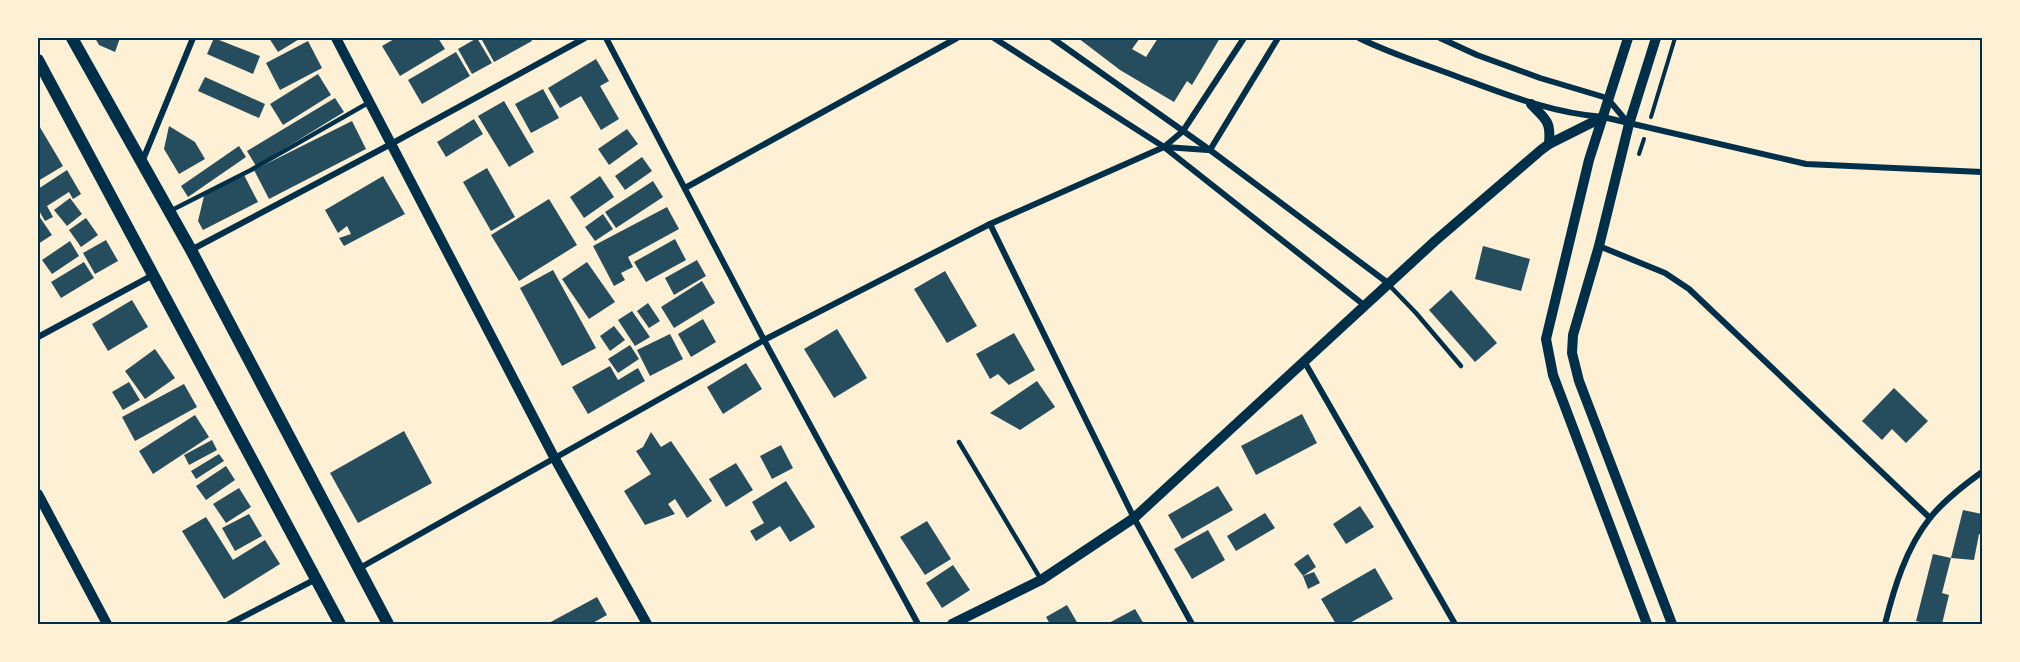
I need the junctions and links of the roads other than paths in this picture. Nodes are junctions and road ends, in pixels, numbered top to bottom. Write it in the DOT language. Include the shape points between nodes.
graph roads {
  1 [pos="72,38"];
  2 [pos="193,38"];
  3 [pos="336,38"];
  4 [pos="585,38"];
  5 [pos="606,38"];
  6 [pos="957,38"];
  7 [pos="994,38"];
  8 [pos="1052,38"];
  9 [pos="1244,38"];
  10 [pos="1278,38"];
  11 [pos="1359,38"];
  12 [pos="1440,38"];
  13 [pos="1628,38"];
  14 [pos="1656,38"];
  15 [pos="38,60"];
  16 [pos="1607,98"];
  17 [pos="370,102"];
  18 [pos="1531,104"];
  19 [pos="1603,117"];
  20 [pos="1629,124"];
  21 [pos="1184,131"];
  22 [pos="392,144"];
  23 [pos="1549,144"];
  24 [pos="1164,147"];
  25 [pos="1210,150"];
  26 [pos="142,163"];
  27 [pos="1983,172"];
  28 [pos="685,188"];
  29 [pos="169,211"];
  30 [pos="990,224"];
  31 [pos="1599,246"];
  32 [pos="191,250"];
  33 [pos="153,275"];
  34 [pos="1388,283"];
  35 [pos="1364,305"];
  36 [pos="38,337"];
  37 [pos="765,339"];
  38 [pos="1304,361"];
  39 [pos="1461,366"];
  40 [pos="959,442"];
  41 [pos="554,457"];
  42 [pos="1983,472"];
  43 [pos="38,494"];
  44 [pos="1134,518"];
  45 [pos="1930,518"];
  46 [pos="358,569"];
  47 [pos="316,579"];
  48 [pos="1041,580"];
  49 [pos="107,624"];
  50 [pos="229,624"];
  51 [pos="340,624"];
  52 [pos="388,624"];
  53 [pos="647,624"];
  54 [pos="918,624"];
  55 [pos="952,624"];
  56 [pos="1192,624"];
  57 [pos="1455,624"];
  58 [pos="1647,624"];
  59 [pos="1672,624"];
  60 [pos="1885,624"];
  1 -- 26 [label="main road"];
  2 -- 26 [label="street"];
  3 -- 17 [label="street"];
  4 -- 22 [label="street"];
  5 -- 28 [label="street"];
  6 -- 28 [label="street"];
  7 -- 24 [label="street"];
  8 -- 21 [label="street"];
  9 -- 21 [label="street"];
  10 -- 25 [label="street"];
  11 -- 18 [label="street"];
  12 -- 16 [label="street" via="1540,78"];
  13 -- 16 [label="street"];
  14 -- 20 [label="street"];
  15 -- 33 [label="main road"];
  16 -- 19 [label="street"];
  16 -- 20 [label="street"];
  17 -- 22 [label="street"];
  17 -- 29 [label="lane" via="251,170"];
  18 -- 19 [label="street"];
  18 -- 23 [label="street" via="1549,123"];
  19 -- 20 [label="street"];
  19 -- 23 [label="street"];
  19 -- 58 [label="street" via="1546,339 1553,375"];
  20 -- 27 [label="street" via="1806,164"];
  20 -- 31 [label="street"];
  21 -- 24 [label="street"];
  21 -- 25 [label="street"];
  22 -- 32 [label="street"];
  22 -- 41 [label="street"];
  23 -- 34 [label="street"];
  24 -- 25 [label="street"];
  24 -- 30 [label="street"];
  24 -- 35 [label="street"];
  25 -- 34 [label="street"];
  26 -- 29 [label="main road"];
  28 -- 37 [label="street"];
  29 -- 32 [label="main road"];
  30 -- 37 [label="street"];
  30 -- 44 [label="street"];
  31 -- 45 [label="street" via="1665,273 1689,290"];
  31 -- 59 [label="street" via="1573,335 1572,352 1579,381"];
  32 -- 46 [label="main road"];
  33 -- 36 [label="street"];
  33 -- 47 [label="main road"];
  34 -- 35 [label="street"];
  34 -- 39 [label="lane"];
  35 -- 38 [label="street"];
  37 -- 41 [label="street"];
  37 -- 54 [label="street"];
  38 -- 44 [label="street"];
  38 -- 57 [label="street"];
  40 -- 48 [label="lane"];
  41 -- 46 [label="street"];
  41 -- 53 [label="street"];
  42 -- 45 [label="street"];
  43 -- 49 [label="street"];
  44 -- 48 [label="street"];
  44 -- 56 [label="street"];
  45 -- 60 [label="street" via="1908,554"];
  46 -- 52 [label="main road"];
  47 -- 50 [label="street"];
  47 -- 51 [label="main road"];
  48 -- 55 [label="street"];
}
